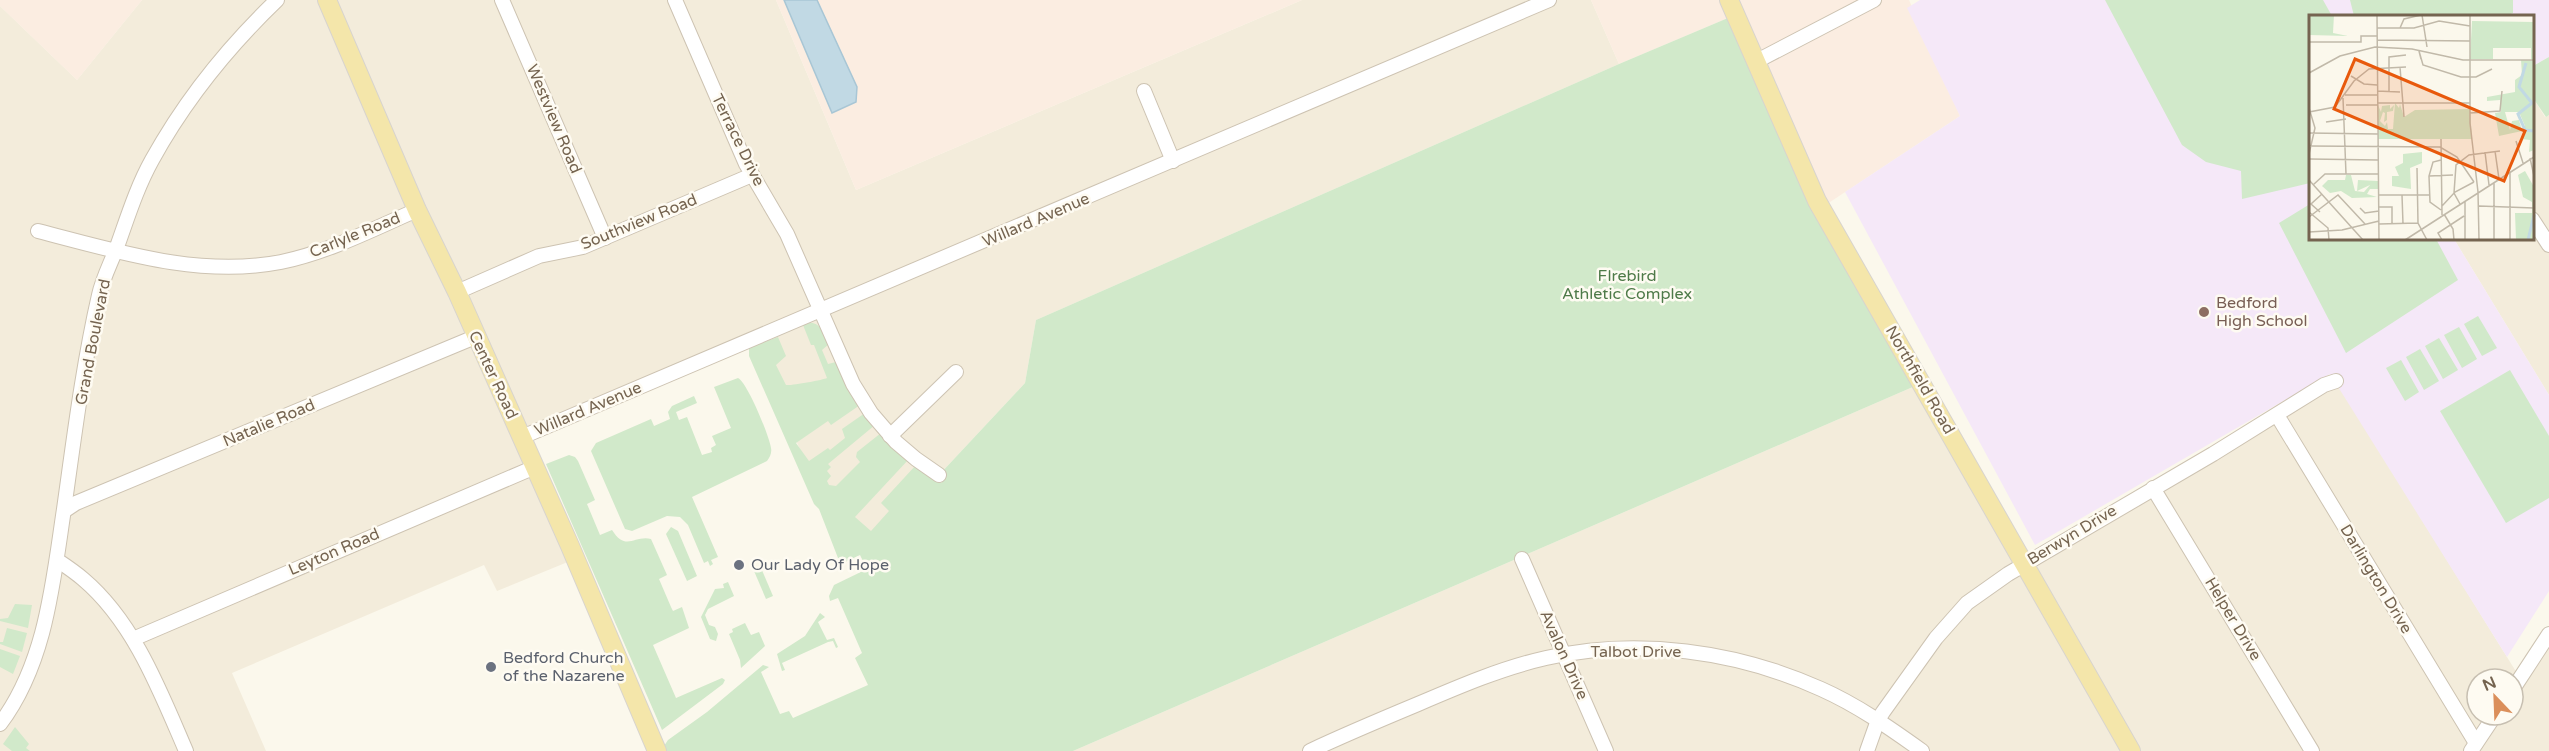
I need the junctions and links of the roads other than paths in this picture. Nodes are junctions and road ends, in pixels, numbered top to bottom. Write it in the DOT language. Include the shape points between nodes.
graph roads {
  1 [pos="277,0"];
  2 [pos="327,0"];
  3 [pos="502,0"];
  4 [pos="675,0"];
  5 [pos="1549,0"];
  6 [pos="1729,0"];
  7 [pos="1874,0"];
  8 [pos="1755,62"];
  9 [pos="1144,91"];
  10 [pos="1173,161"];
  11 [pos="752,175"];
  12 [pos="417,210"];
  13 [pos="2549,217"];
  14 [pos="2534,222"];
  15 [pos="38,231"];
  16 [pos="605,238"];
  17 [pos="2549,245"];
  18 [pos="115,251"];
  19 [pos="457,291"];
  20 [pos="820,311"];
  21 [pos="475,337"];
  22 [pos="956,372"];
  23 [pos="2336,381"];
  24 [pos="2277,415"];
  25 [pos="890,435"];
  26 [pos="522,437"];
  27 [pos="535,467"];
  28 [pos="939,475"];
  29 [pos="2153,488"];
  30 [pos="64,511"];
  31 [pos="1522,559"];
  32 [pos="57,560"];
  33 [pos="2025,564"];
  34 [pos="2549,634"];
  35 [pos="133,639"];
  36 [pos="1563,655"];
  37 [pos="2525,671"];
  38 [pos="1878,720"];
  39 [pos="0,724"];
  40 [pos="2487,727"];
  41 [pos="2473,747"];
  42 [pos="186,751"];
  43 [pos="657,751"];
  44 [pos="1310,751"];
  45 [pos="1606,751"];
  46 [pos="1867,751"];
  47 [pos="1922,751"];
  48 [pos="2131,751"];
  49 [pos="2312,751"];
  1 -- 18 [label="street, Grand Boulevard" via="229,52 169,132 138,189"];
  2 -- 12 [label="main road, Center Road"];
  3 -- 16 [label="street, Westview Road"];
  4 -- 11 [label="street, Terrace Drive"];
  5 -- 10 [label="street, Willard Avenue"];
  6 -- 8 [label="main road, Northfield Road"];
  7 -- 8 [label="street"];
  8 -- 33 [label="main road, Northfield Road" via="1821,208"];
  9 -- 10 [label="street"];
  10 -- 20 [label="street, Willard Avenue"];
  11 -- 16 [label="street, Southview Road"];
  11 -- 20 [label="street, Terrace Drive" via="788,234"];
  12 -- 18 [label="street, Carlyle Road" via="332,247 250,266 175,263"];
  12 -- 19 [label="main road, Center Road"];
  13 -- 14 [label="street"];
  14 -- 17 [label="street"];
  15 -- 18 [label="street, Carlyle Road"];
  16 -- 19 [label="street, Southview Road" via="539,256"];
  18 -- 30 [label="street, Grand Boulevard" via="95,315"];
  19 -- 21 [label="main road, Center Road"];
  20 -- 25 [label="street, Terrace Drive" via="853,384"];
  20 -- 26 [label="street, Willard Avenue"];
  21 -- 26 [label="main road, Center Road"];
  21 -- 30 [label="street, Natalie Road"];
  22 -- 25 [label="street"];
  23 -- 24 [label="street, Berwyn Drive"];
  24 -- 29 [label="street, Berwyn Drive"];
  24 -- 41 [label="street, Darlington Drive"];
  25 -- 28 [label="street, Terrace Drive"];
  26 -- 27 [label="main road, Center Road"];
  27 -- 35 [label="street, Leyton Road"];
  27 -- 43 [label="main road, Center Road"];
  29 -- 33 [label="street, Berwyn Drive"];
  29 -- 49 [label="street, Helper Drive"];
  30 -- 32 [label="street, Grand Boulevard"];
  31 -- 36 [label="street, Avalon Drive"];
  32 -- 35 [label="street" via="94,588"];
  32 -- 39 [label="street, Grand Boulevard" via="40,642 20,692"];
  33 -- 38 [label="street, Berwyn Drive" via="1967,603"];
  33 -- 48 [label="main road, Northfield Road"];
  34 -- 37 [label="street"];
  35 -- 42 [label="street"];
  36 -- 38 [label="street, Talbot Drive" via="1630,648 1724,656 1822,689"];
  36 -- 44 [label="street, Talbot Drive" via="1492,673"];
  36 -- 45 [label="street, Avalon Drive"];
  38 -- 46 [label="street, Berwyn Drive"];
  38 -- 47 [label="street, Talbot Drive"];
  40 -- 41 [label="street"];
}
